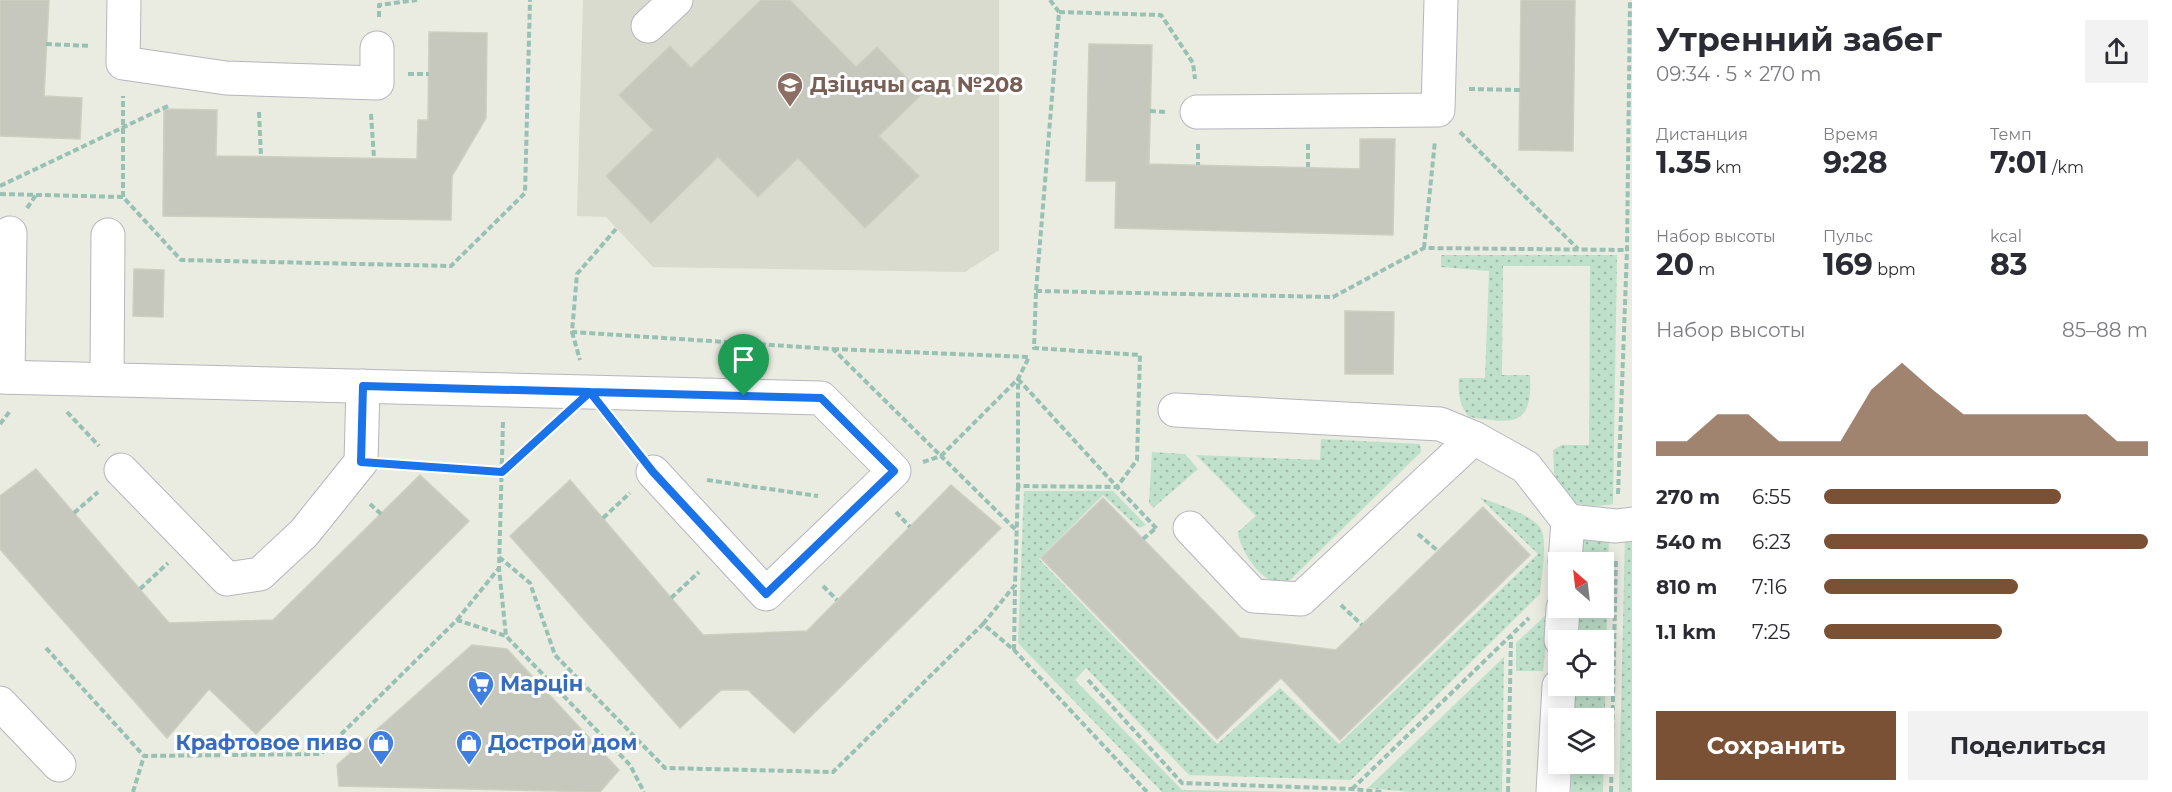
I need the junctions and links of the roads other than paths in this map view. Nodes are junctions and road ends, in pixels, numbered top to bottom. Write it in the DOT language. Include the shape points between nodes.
graph roads {
  1 [pos="124,0"];
  2 [pos="676,0"];
  3 [pos="1441,0"];
  4 [pos="648,26"];
  5 [pos="377,48"];
  6 [pos="1197,112"];
  7 [pos="10,233"];
  8 [pos="108,235"];
  9 [pos="15,377"];
  10 [pos="107,379"];
  11 [pos="363,386"];
  12 [pos="1175,410"];
  13 [pos="1474,438"];
  14 [pos="121,470"];
  15 [pos="653,472"];
  16 [pos="1568,521"];
  17 [pos="1624,525"];
  18 [pos="1190,528"];
  19 [pos="1566,552"];
  20 [pos="1558,696"];
  21 [pos="0,703"];
  22 [pos="59,765"];
  23 [pos="1553,792"];
  1 -- 5 [label="lane" via="123,55 226,78 377,83"];
  2 -- 4 [label="lane"];
  3 -- 6 [label="lane" via="1438,100"];
  7 -- 9 [label="lane"];
  8 -- 10 [label="lane"];
  9 -- 10 [label="lane"];
  10 -- 11 [label="lane"];
  11 -- 14 [label="lane" via="361,462 304,533 260,574 227,579"];
  11 -- 15 [label="lane" via="821,398 894,471 766,594"];
  12 -- 13 [label="lane" via="1440,424"];
  13 -- 16 [label="lane" via="1526,467"];
  13 -- 18 [label="lane" via="1301,599 1254,596"];
  16 -- 17 [label="lane"];
  16 -- 19 [label="lane"];
  20 -- 23 [label="lane"];
  21 -- 22 [label="lane"];
}
